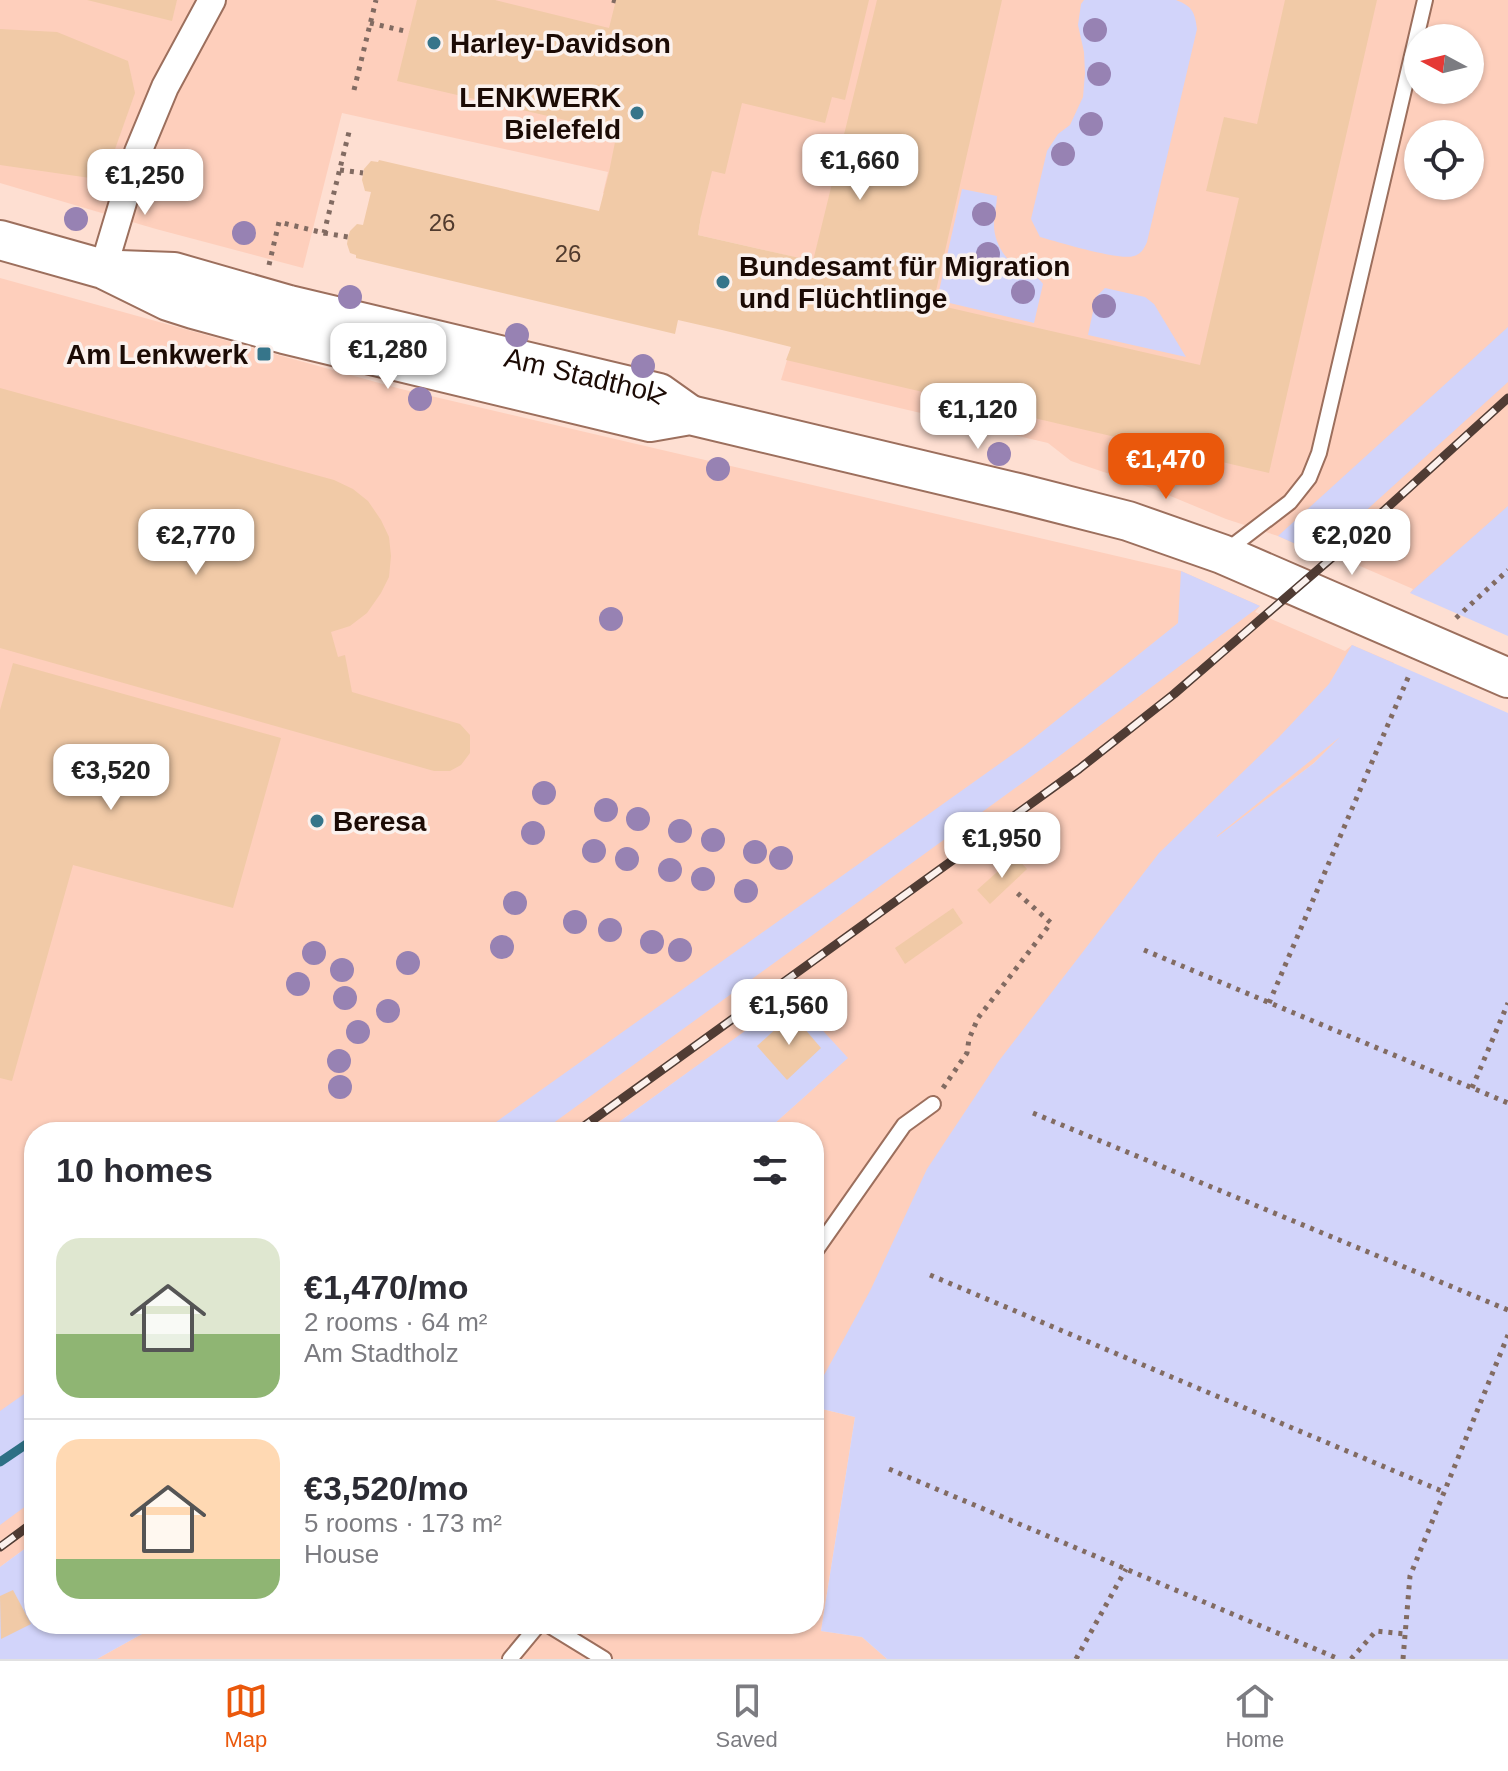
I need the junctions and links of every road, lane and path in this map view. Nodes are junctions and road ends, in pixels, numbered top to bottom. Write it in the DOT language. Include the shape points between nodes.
graph roads {
  1 [pos="212,0"];
  2 [pos="376,0"];
  3 [pos="1425,0"];
  4 [pos="370,23"];
  5 [pos="409,32"];
  6 [pos="354,90"];
  7 [pos="349,132"];
  8 [pos="340,170"];
  9 [pos="363,173"];
  10 [pos="324,233"];
  11 [pos="348,237"];
  12 [pos="0,240"];
  13 [pos="103,269"];
  14 [pos="261,297"];
  15 [pos="690,415"];
  16 [pos="1222,554"];
  17 [pos="1508,570"];
  18 [pos="1433,645"];
  19 [pos="1508,678"];
  20 [pos="1015,891"];
  21 [pos="1144,950"];
  22 [pos="1269,1003"];
  23 [pos="1508,1003"];
  24 [pos="1472,1088"];
  25 [pos="1508,1103"];
  26 [pos="933,1104"];
  27 [pos="1033,1113"];
  28 [pos="824,1239"];
  29 [pos="930,1275"];
  30 [pos="1508,1310"];
  31 [pos="1508,1335"];
  32 [pos="889,1469"];
  33 [pos="1444,1492"];
  34 [pos="1126,1569"];
  35 [pos="531,1634"];
  36 [pos="563,1634"];
  37 [pos="1405,1634"];
  38 [pos="510,1659"];
  39 [pos="604,1659"];
  40 [pos="1076,1659"];
  41 [pos="1339,1659"];
  42 [pos="1351,1659"];
  43 [pos="1403,1659"];
  1 -- 13 [label="street" via="165,87 138,152"];
  2 -- 4 [label="path"];
  3 -- 16 [label="lane" via="1319,453 1309,478 1290,502"];
  4 -- 5 [label="path"];
  4 -- 6 [label="path"];
  7 -- 8 [label="path"];
  8 -- 9 [label="path"];
  8 -- 10 [label="path"];
  10 -- 11 [label="path"];
  10 -- 14 [label="path" via="279,222"];
  12 -- 13 [label="main road, Am Stadtholz"];
  13 -- 14 [label="main road, Am Stadtholz" via="174,272"];
  13 -- 15 [label="main road, Am Stadtholz" via="168,301 284,334 650,422"];
  14 -- 15 [label="main road, Am Stadtholz" via="659,393"];
  15 -- 16 [label="main road, Am Stadtholz" via="1128,521"];
  16 -- 18 [label="main road, Am Stadtholz"];
  17 -- 18 [label="path"];
  18 -- 19 [label="main road, Am Stadtholz"];
  18 -- 22 [label="path"];
  20 -- 26 [label="path" via="1051,923 978,1018 967,1053"];
  21 -- 22 [label="path"];
  22 -- 24 [label="path"];
  23 -- 24 [label="path"];
  24 -- 25 [label="path"];
  26 -- 28 [label="lane" via="904,1125"];
  27 -- 30 [label="path"];
  29 -- 33 [label="path"];
  31 -- 33 [label="path"];
  32 -- 34 [label="path"];
  33 -- 37 [label="path" via="1410,1576"];
  34 -- 40 [label="path"];
  34 -- 41 [label="path"];
  35 -- 38 [label="lane"];
  36 -- 39 [label="lane"];
  37 -- 42 [label="path" via="1376,1631"];
  37 -- 43 [label="path"];
}
